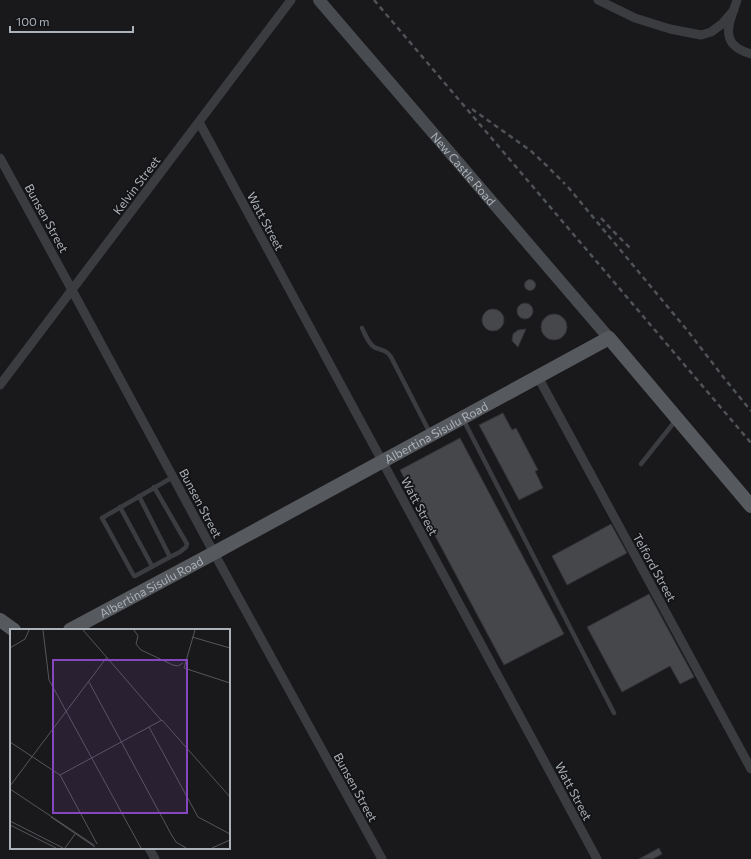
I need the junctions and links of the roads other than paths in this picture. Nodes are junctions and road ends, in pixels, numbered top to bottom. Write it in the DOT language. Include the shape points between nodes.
graph roads {
  1 [pos="291,0"];
  2 [pos="319,0"];
  3 [pos="598,0"];
  4 [pos="737,0"];
  5 [pos="734,10"];
  6 [pos="751,54"];
  7 [pos="199,122"];
  8 [pos="0,158"];
  9 [pos="72,290"];
  10 [pos="362,328"];
  11 [pos="608,338"];
  12 [pos="538,377"];
  13 [pos="0,384"];
  14 [pos="462,418"];
  15 [pos="677,418"];
  16 [pos="431,435"];
  17 [pos="382,461"];
  18 [pos="641,464"];
  19 [pos="173,477"];
  20 [pos="154,487"];
  21 [pos="139,496"];
  22 [pos="751,506"];
  23 [pos="120,507"];
  24 [pos="214,552"];
  25 [pos="170,557"];
  26 [pos="152,566"];
  27 [pos="0,620"];
  28 [pos="13,629"];
  29 [pos="72,629"];
  30 [pos="614,713"];
  31 [pos="751,769"];
  32 [pos="150,849"];
  33 [pos="155,859"];
  34 [pos="382,859"];
  35 [pos="597,859"];
  1 -- 7 [label="street, Kelvin Street"];
  2 -- 11 [label="street, New Castle Road"];
  3 -- 5 [label="street" via="635,18 701,35 722,24"];
  4 -- 5 [label="street"];
  5 -- 6 [label="street" via="729,37 738,49"];
  7 -- 9 [label="street, Kelvin Street"];
  7 -- 17 [label="street, Watt Street"];
  8 -- 9 [label="street, Bunsen Street"];
  9 -- 13 [label="street, Kelvin Street"];
  9 -- 19 [label="street, Bunsen Street"];
  10 -- 16 [label="lane" via="370,344 389,353"];
  11 -- 12 [label="main road, Albertina Sisulu Road"];
  11 -- 15 [label="main road"];
  12 -- 14 [label="main road, Albertina Sisulu Road"];
  12 -- 31 [label="street, Telford Street"];
  14 -- 16 [label="main road, Albertina Sisulu Road"];
  14 -- 30 [label="lane"];
  15 -- 18 [label="lane"];
  15 -- 22 [label="main road"];
  16 -- 17 [label="main road, Albertina Sisulu Road"];
  17 -- 24 [label="main road, Albertina Sisulu Road"];
  17 -- 35 [label="street, Watt Street"];
  19 -- 20 [label="lane"];
  19 -- 24 [label="street, Bunsen Street"];
  20 -- 21 [label="lane"];
  20 -- 25 [label="lane" via="187,544 186,548"];
  21 -- 23 [label="lane"];
  21 -- 25 [label="lane"];
  23 -- 26 [label="lane"];
  23 -- 26 [label="lane" via="102,518 134,576"];
  24 -- 29 [label="main road, Albertina Sisulu Road"];
  24 -- 34 [label="street, Bunsen Street"];
  25 -- 26 [label="lane"];
  27 -- 28 [label="main road"];
  32 -- 33 [label="street"];
}
